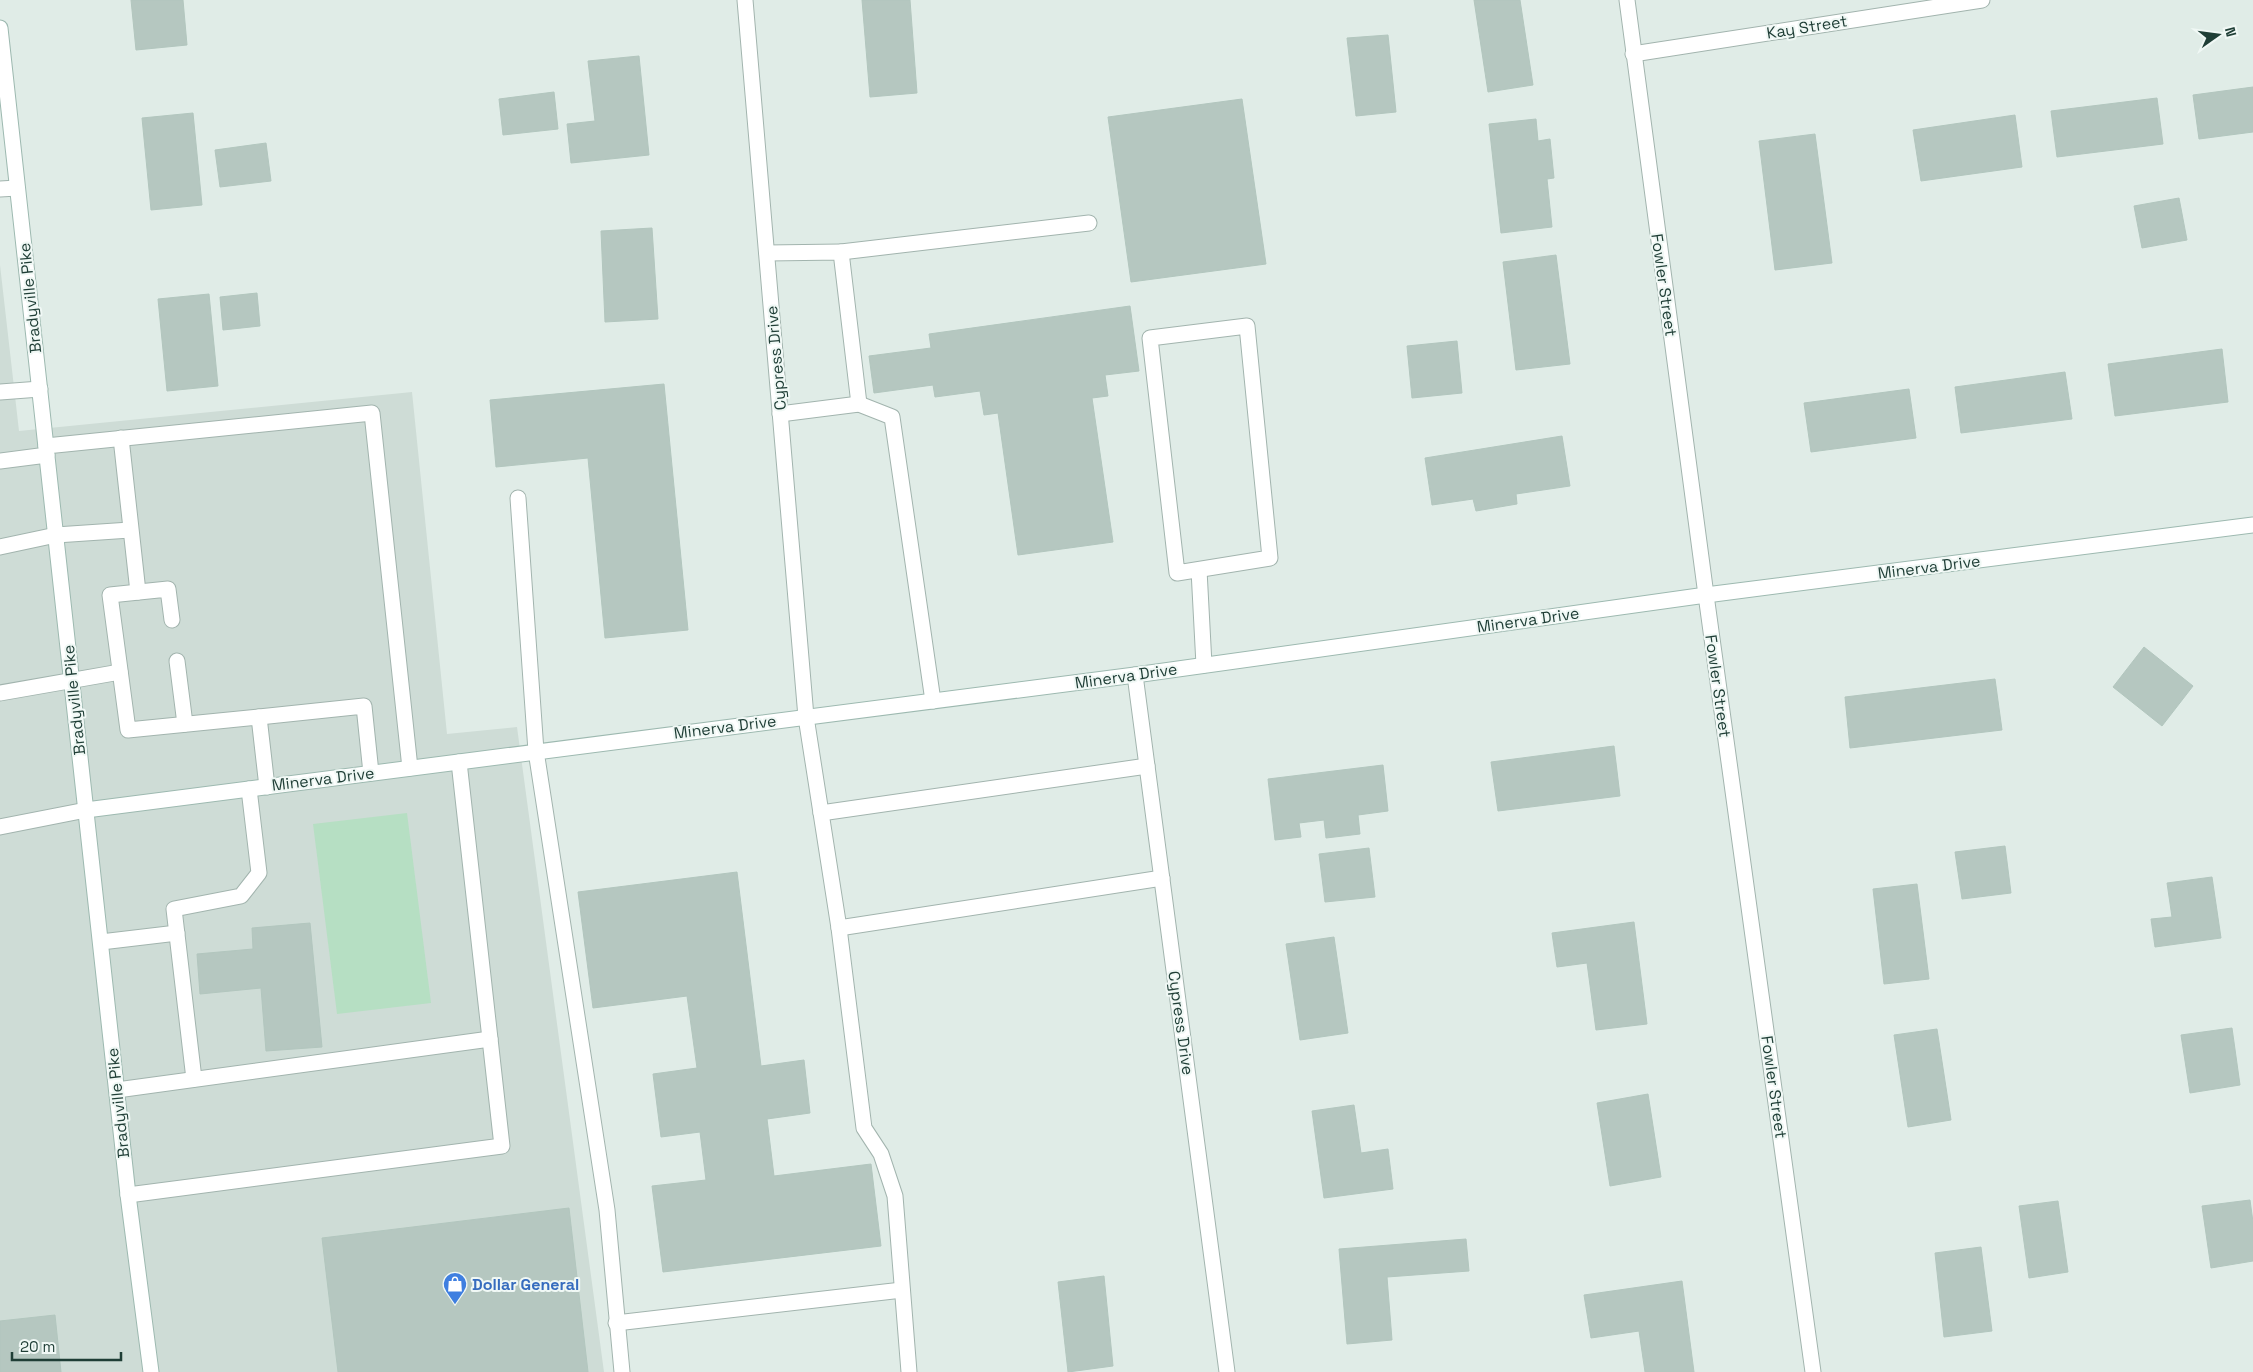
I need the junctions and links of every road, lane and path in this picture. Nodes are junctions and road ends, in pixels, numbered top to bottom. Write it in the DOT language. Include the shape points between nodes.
graph roads {
  1 [pos="745,0"];
  2 [pos="1627,0"];
  3 [pos="1982,0"];
  4 [pos="0,28"];
  5 [pos="1633,54"];
  6 [pos="17,188"];
  7 [pos="0,189"];
  8 [pos="1089,223"];
  9 [pos="841,252"];
  10 [pos="767,253"];
  11 [pos="40,389"];
  12 [pos="0,392"];
  13 [pos="859,404"];
  14 [pos="780,414"];
  15 [pos="121,438"];
  16 [pos="46,450"];
  17 [pos="0,461"];
  18 [pos="518,498"];
  19 [pos="2253,526"];
  20 [pos="130,530"];
  21 [pos="56,535"];
  22 [pos="0,547"];
  23 [pos="1199,570"];
  24 [pos="138,592"];
  25 [pos="1706,595"];
  26 [pos="172,620"];
  27 [pos="177,661"];
  28 [pos="1204,665"];
  29 [pos="120,672"];
  30 [pos="1135,675"];
  31 [pos="72,679"];
  32 [pos="0,693"];
  33 [pos="933,701"];
  34 [pos="259,717"];
  35 [pos="806,717"];
  36 [pos="185,724"];
  37 [pos="536,752"];
  38 [pos="459,762"];
  39 [pos="1147,766"];
  40 [pos="410,768"];
  41 [pos="371,773"];
  42 [pos="267,787"];
  43 [pos="249,789"];
  44 [pos="86,810"];
  45 [pos="821,813"];
  46 [pos="0,826"];
  47 [pos="1162,878"];
  48 [pos="839,928"];
  49 [pos="177,933"];
  50 [pos="101,942"];
  51 [pos="490,1039"];
  52 [pos="194,1079"];
  53 [pos="117,1090"];
  54 [pos="128,1195"];
  55 [pos="902,1290"];
  56 [pos="616,1323"];
  57 [pos="151,1372"];
  58 [pos="622,1372"];
  59 [pos="909,1372"];
  60 [pos="1227,1372"];
  61 [pos="1813,1372"];
  1 -- 10 [label="street, Cypress Drive"];
  2 -- 5 [label="street, Fowler Street"];
  3 -- 5 [label="street, Kay Street"];
  4 -- 6 [label="street, Bradyville Pike"];
  5 -- 25 [label="street, Fowler Street"];
  6 -- 7 [label="street"];
  6 -- 11 [label="street, Bradyville Pike"];
  8 -- 9 [label="street"];
  9 -- 10 [label="street"];
  9 -- 13 [label="street"];
  10 -- 14 [label="street, Cypress Drive"];
  11 -- 12 [label="street"];
  11 -- 16 [label="street, Bradyville Pike"];
  13 -- 14 [label="street"];
  13 -- 33 [label="street" via="892,417"];
  14 -- 35 [label="street, Cypress Drive"];
  15 -- 16 [label="street"];
  15 -- 20 [label="street"];
  15 -- 40 [label="street" via="372,414"];
  16 -- 17 [label="street"];
  16 -- 21 [label="street, Bradyville Pike"];
  18 -- 37 [label="street"];
  19 -- 25 [label="street, Minerva Drive"];
  20 -- 21 [label="street"];
  20 -- 24 [label="street"];
  21 -- 22 [label="street"];
  21 -- 31 [label="street, Bradyville Pike"];
  23 -- 23 [label="street" via="1177,573 1150,338 1247,326 1270,558"];
  23 -- 28 [label="street"];
  24 -- 26 [label="street" via="168,589"];
  24 -- 29 [label="street" via="110,595"];
  25 -- 28 [label="street, Minerva Drive"];
  25 -- 61 [label="street, Fowler Street"];
  27 -- 36 [label="street"];
  28 -- 30 [label="street, Minerva Drive"];
  29 -- 31 [label="street"];
  29 -- 36 [label="street" via="128,730"];
  30 -- 33 [label="street, Minerva Drive"];
  30 -- 39 [label="street, Cypress Drive"];
  31 -- 32 [label="street"];
  31 -- 44 [label="street, Bradyville Pike"];
  33 -- 35 [label="street, Minerva Drive"];
  34 -- 36 [label="street"];
  34 -- 41 [label="street" via="364,706"];
  34 -- 42 [label="street"];
  35 -- 37 [label="street, Minerva Drive"];
  35 -- 45 [label="street, Cypress Drive"];
  37 -- 38 [label="street, Minerva Drive"];
  37 -- 56 [label="street" via="607,1210"];
  38 -- 40 [label="street, Minerva Drive"];
  38 -- 51 [label="street"];
  39 -- 45 [label="street"];
  39 -- 47 [label="street, Cypress Drive"];
  40 -- 41 [label="street, Minerva Drive"];
  41 -- 42 [label="street, Minerva Drive"];
  42 -- 43 [label="street, Minerva Drive"];
  43 -- 44 [label="street, Minerva Drive"];
  43 -- 49 [label="street" via="259,873 241,896 174,909"];
  44 -- 46 [label="street, Minerva Drive"];
  44 -- 50 [label="street, Bradyville Pike"];
  45 -- 48 [label="street, Cypress Drive"];
  47 -- 48 [label="street"];
  47 -- 60 [label="street, Cypress Drive"];
  48 -- 55 [label="street, Cypress Drive" via="864,1128 881,1154 895,1196"];
  49 -- 50 [label="street"];
  49 -- 52 [label="street"];
  50 -- 53 [label="street, Bradyville Pike"];
  51 -- 52 [label="street"];
  51 -- 54 [label="street" via="502,1146"];
  52 -- 53 [label="street"];
  53 -- 54 [label="street, Bradyville Pike"];
  54 -- 57 [label="street, Bradyville Pike"];
  55 -- 56 [label="street"];
  55 -- 59 [label="street, Cypress Drive"];
  56 -- 58 [label="street"];
}
